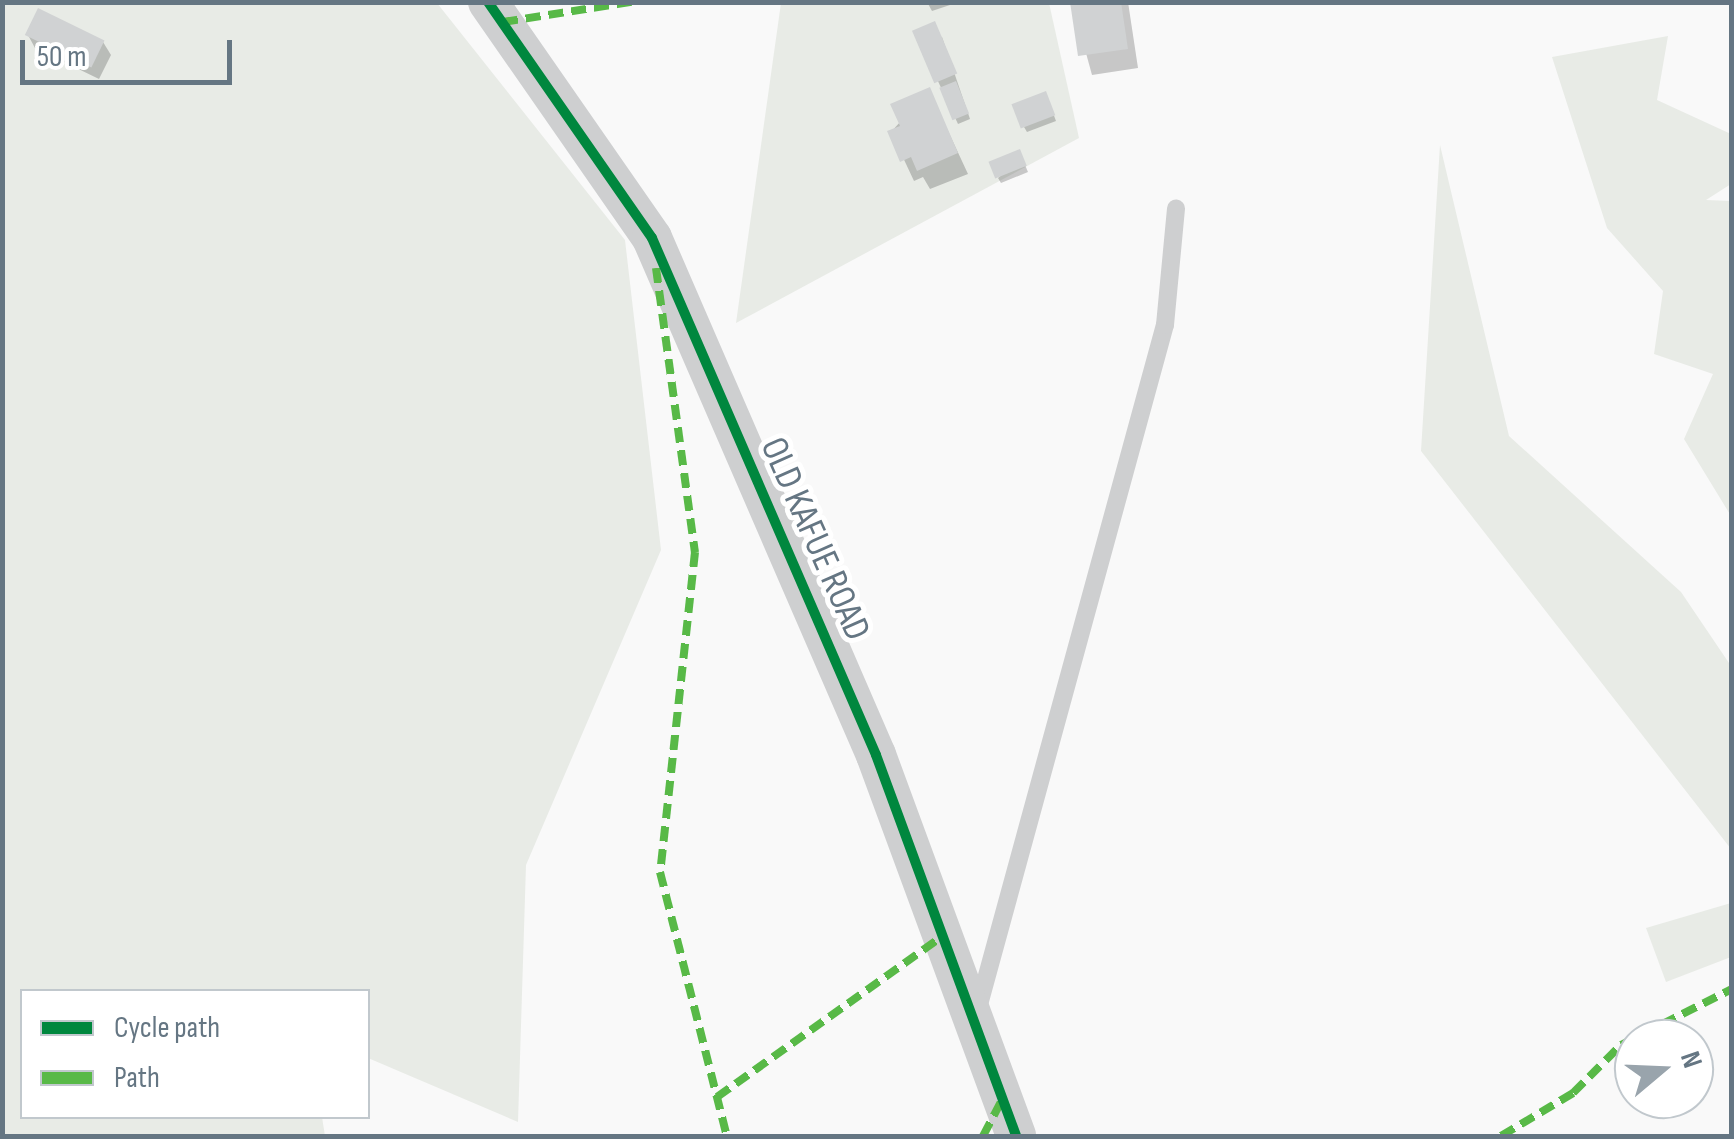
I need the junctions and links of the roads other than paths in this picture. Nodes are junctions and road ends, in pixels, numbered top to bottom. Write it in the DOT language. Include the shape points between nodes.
graph roads {
  1 [pos="488,2"];
  2 [pos="1176,209"];
  3 [pos="972,1026"];
  4 [pos="1016,1136"];
  1 -- 3 [label="street, OLD KAFUE ROAD" via="652,238 876,755"];
  2 -- 3 [label="lane" via="1165,326"];
  3 -- 4 [label="street, OLD KAFUE ROAD"];
}
